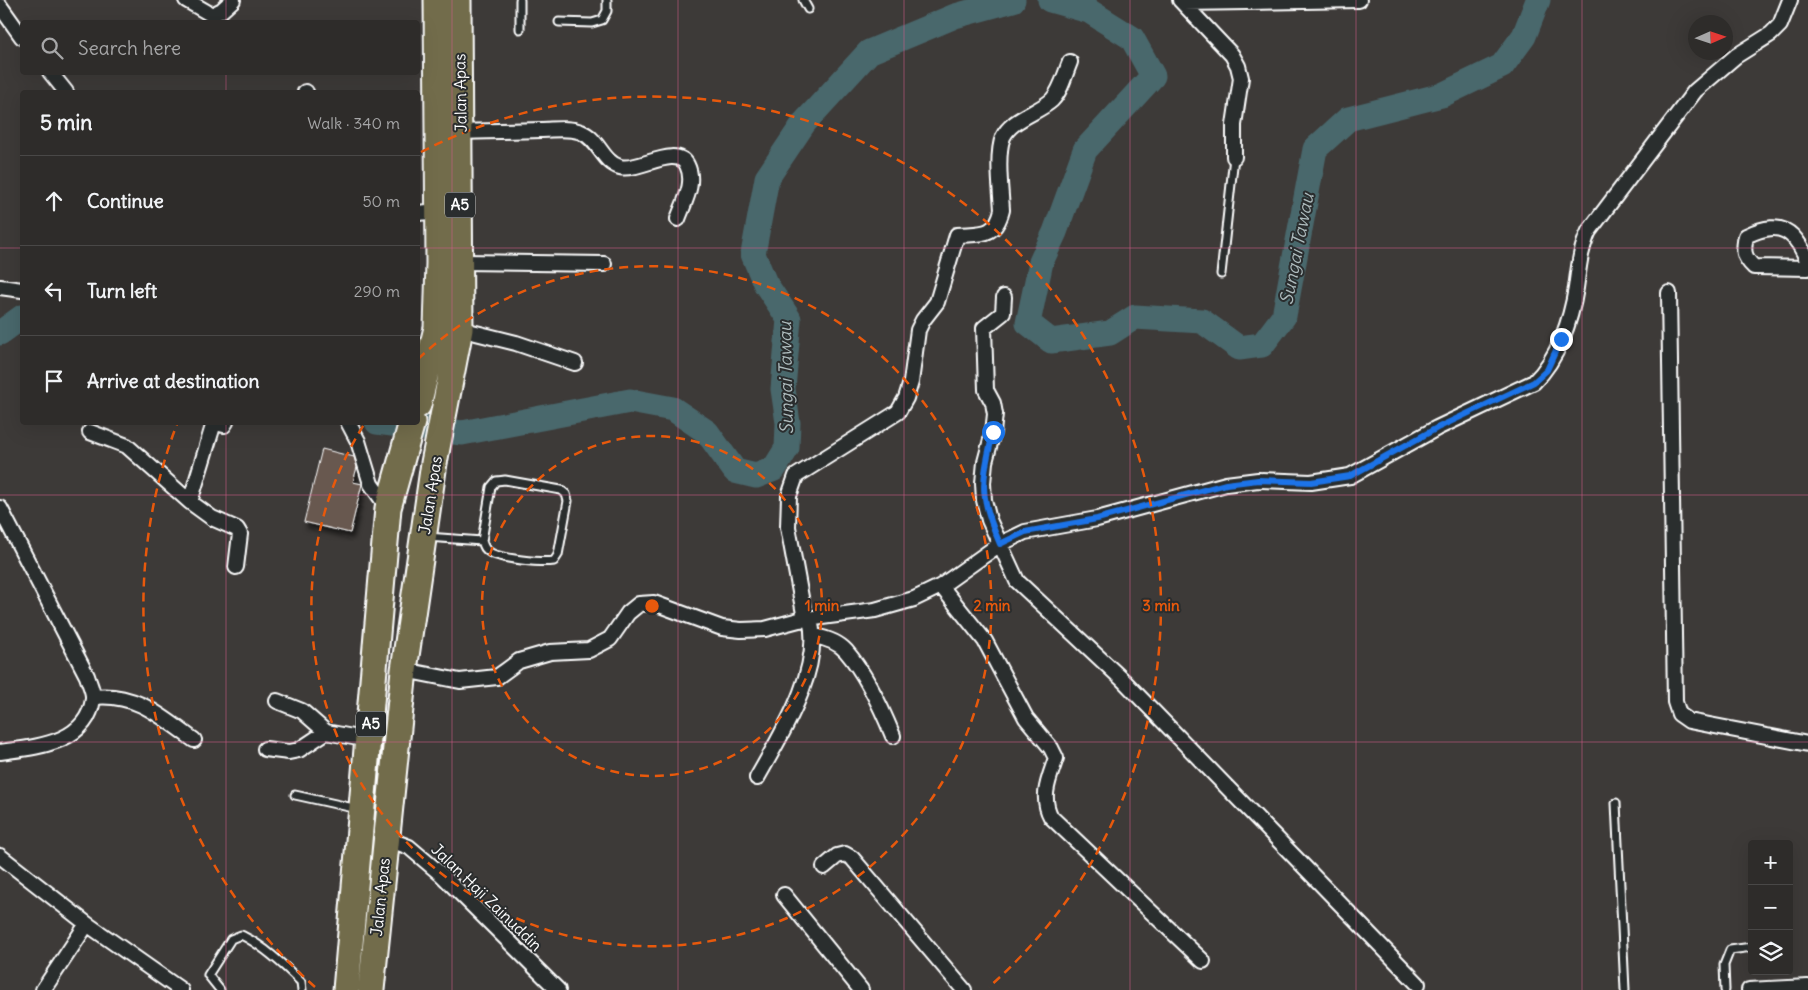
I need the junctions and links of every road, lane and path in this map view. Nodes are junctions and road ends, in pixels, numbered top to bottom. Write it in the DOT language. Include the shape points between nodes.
graph roads {
  1 [pos="186,0"];
  2 [pos="233,0"];
  3 [pos="437,0"];
  4 [pos="458,0"];
  5 [pos="520,0"];
  6 [pos="606,0"];
  7 [pos="803,0"];
  8 [pos="1358,0"];
  9 [pos="1790,0"];
  10 [pos="1181,1"];
  11 [pos="0,6"];
  12 [pos="808,9"];
  13 [pos="559,22"];
  14 [pos="520,29"];
  15 [pos="20,34"];
  16 [pos="1070,62"];
  17 [pos="52,75"];
  18 [pos="64,90"];
  19 [pos="460,144"];
  20 [pos="1234,156"];
  21 [pos="428,212"];
  22 [pos="678,219"];
  23 [pos="461,262"];
  24 [pos="1808,262"];
  25 [pos="604,264"];
  26 [pos="1808,268"];
  27 [pos="1221,274"];
  28 [pos="0,287"];
  29 [pos="20,290"];
  30 [pos="1669,292"];
  31 [pos="1004,297"];
  32 [pos="460,328"];
  33 [pos="575,363"];
  34 [pos="420,394"];
  35 [pos="214,425"];
  36 [pos="350,425"];
  37 [pos="412,425"];
  38 [pos="90,432"];
  39 [pos="190,502"];
  40 [pos="0,508"];
  41 [pos="388,508"];
  42 [pos="424,537"];
  43 [pos="482,541"];
  44 [pos="1000,544"];
  45 [pos="236,566"];
  46 [pos="941,586"];
  47 [pos="380,608"];
  48 [pos="807,619"];
  49 [pos="814,636"];
  50 [pos="404,670"];
  51 [pos="93,697"];
  52 [pos="277,701"];
  53 [pos="326,732"];
  54 [pos="893,736"];
  55 [pos="194,740"];
  56 [pos="369,740"];
  57 [pos="1808,744"];
  58 [pos="266,749"];
  59 [pos="0,752"];
  60 [pos="757,778"];
  61 [pos="295,795"];
  62 [pos="1616,803"];
  63 [pos="363,810"];
  64 [pos="386,838"];
  65 [pos="0,856"];
  66 [pos="824,867"];
  67 [pos="784,895"];
  68 [pos="87,924"];
  69 [pos="1748,948"];
  70 [pos="1203,960"];
  71 [pos="1418,984"];
  72 [pos="1808,987"];
  73 [pos="43,990"];
  74 [pos="181,990"];
  75 [pos="220,990"];
  76 [pos="302,990"];
  77 [pos="346,990"];
  78 [pos="371,990"];
  79 [pos="558,990"];
  80 [pos="861,990"];
  81 [pos="964,990"];
  82 [pos="1625,990"];
  83 [pos="1725,990"];
  84 [pos="1750,990"];
  85 [pos="1760,990"];
  1 -- 2 [label="street" via="212,15"];
  3 -- 21 [label="highway, Jalan Apas / A5"];
  4 -- 19 [label="highway, Jalan Apas / A5"];
  5 -- 14 [label="lane"];
  6 -- 13 [label="lane" via="602,20 592,23"];
  7 -- 12 [label="lane"];
  8 -- 10 [label="street"];
  9 -- 44 [label="street" via="1780,25 1771,34 1736,56 1695,91 1588,231 1580,251 1576,290 1561,339 1547,370 1534,382 1437,428 1350,476 1311,482 1258,480 1226,484 1097,519 1025,532"];
  10 -- 20 [label="street" via="1232,54 1238,66 1241,78 1234,125"];
  11 -- 15 [label="street"];
  16 -- 48 [label="street" via="1051,101 1012,127 1003,138 1000,152 1002,210 999,220 990,231 957,235 937,302 918,330 911,382 898,412 796,476 789,496 788,527"];
  17 -- 18 [label="street"];
  19 -- 21 [label="highway" via="451,198 444,208"];
  19 -- 22 [label="street" via="571,130 591,137 610,163 622,168 667,157 679,158 686,163 691,178"];
  19 -- 23 [label="highway, Jalan Apas / A5"];
  20 -- 27 [label="lane"];
  21 -- 34 [label="highway, Jalan Apas / A5" via="437,328"];
  23 -- 25 [label="street"];
  23 -- 32 [label="highway, Jalan Apas / A5"];
  24 -- 26 [label="street" via="1796,237 1784,230 1759,230 1746,236 1745,260 1754,267"];
  28 -- 29 [label="street"];
  30 -- 57 [label="street" via="1676,702 1679,714 1689,721"];
  31 -- 44 [label="street" via="1003,313 984,328 986,390 995,414 983,483 986,510"];
  32 -- 33 [label="street"];
  32 -- 42 [label="highway, Jalan Apas / A5" via="434,463"];
  35 -- 39 [label="street"];
  36 -- 41 [label="street" via="371,484"];
  37 -- 41 [label="highway, Jalan Apas / A5"];
  38 -- 39 [label="street" via="127,446"];
  39 -- 45 [label="street" via="212,518 237,529 240,534"];
  40 -- 51 [label="street" via="87,676"];
  41 -- 47 [label="highway, Jalan Apas / A5"];
  42 -- 43 [label="lane"];
  42 -- 47 [label="highway" via="400,548 387,604"];
  42 -- 50 [label="highway, Jalan Apas / A5"];
  43 -- 43 [label="lane" via="491,487 496,481 561,490 566,494 568,501 558,555 554,561 492,554 484,548"];
  44 -- 46 [label="street"];
  44 -- 71 [label="street" via="1017,581 1123,680"];
  46 -- 48 [label="street" via="914,599 875,610"];
  46 -- 70 [label="street" via="985,641 1026,718 1056,758 1045,795 1051,817"];
  47 -- 56 [label="highway, Jalan Apas / A5"];
  48 -- 49 [label="street"];
  48 -- 50 [label="street" via="765,629 741,630 722,628 654,603 638,604 610,639 589,650 550,652 519,661 497,677 460,681"];
  49 -- 54 [label="street" via="828,639 845,650 882,708"];
  49 -- 60 [label="street" via="807,674 782,733"];
  50 -- 64 [label="highway, Jalan Apas / A5"];
  51 -- 55 [label="street" via="124,697 153,710"];
  51 -- 59 [label="street" via="77,729 63,740"];
  52 -- 53 [label="street" via="302,711"];
  53 -- 56 [label="street"];
  53 -- 58 [label="street" via="299,750"];
  56 -- 63 [label="highway, Jalan Apas / A5"];
  61 -- 63 [label="lane"];
  62 -- 82 [label="lane"];
  63 -- 77 [label="highway, Jalan Apas / A5"];
  64 -- 78 [label="highway, Jalan Apas / A5"];
  64 -- 79 [label="street, Jalan Haji Zainuddin" via="410,847 442,875"];
  65 -- 68 [label="street"];
  66 -- 81 [label="street" via="837,856 845,854 852,858"];
  67 -- 80 [label="street"];
  68 -- 73 [label="street"];
  68 -- 74 [label="street"];
  69 -- 83 [label="lane" via="1730,950 1724,965"];
  72 -- 85 [label="street"];
  75 -- 76 [label="lane" via="208,975 231,938 241,935 294,975 301,982"];
  84 -- 85 [label="street"];
}
